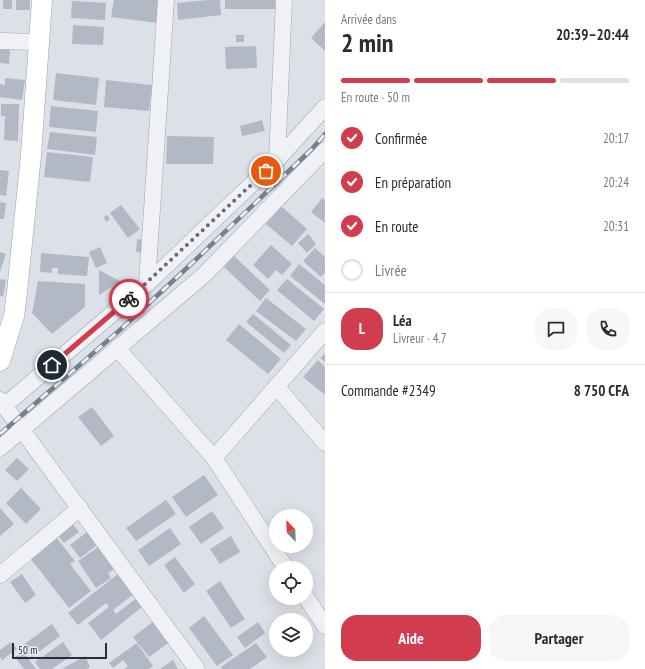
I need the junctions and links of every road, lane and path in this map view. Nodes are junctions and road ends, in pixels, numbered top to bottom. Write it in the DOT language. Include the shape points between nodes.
graph roads {
  1 [pos="42,0"];
  2 [pos="166,0"];
  3 [pos="284,0"];
  4 [pos="0,41"];
  5 [pos="38,42"];
  6 [pos="325,107"];
  7 [pos="325,150"];
  8 [pos="277,160"];
  9 [pos="147,284"];
  10 [pos="325,331"];
  11 [pos="117,348"];
  12 [pos="0,361"];
  13 [pos="276,386"];
  14 [pos="2,403"];
  15 [pos="22,430"];
  16 [pos="325,443"];
  17 [pos="0,448"];
  18 [pos="214,458"];
  19 [pos="80,508"];
  20 [pos="281,561"];
  21 [pos="0,575"];
  22 [pos="311,605"];
  23 [pos="325,626"];
  24 [pos="197,669"];
  1 -- 5 [label="main road"];
  2 -- 9 [label="street"];
  3 -- 8 [label="street"];
  4 -- 5 [label="street"];
  5 -- 12 [label="main road" via="31,155 16,304"];
  6 -- 8 [label="street"];
  7 -- 11 [label="street" via="204,275"];
  8 -- 9 [label="street"];
  9 -- 14 [label="street"];
  10 -- 13 [label="street"];
  11 -- 15 [label="street"];
  11 -- 18 [label="street"];
  13 -- 16 [label="street"];
  13 -- 18 [label="street"];
  14 -- 15 [label="street"];
  15 -- 17 [label="street"];
  15 -- 19 [label="street"];
  18 -- 20 [label="street"];
  19 -- 21 [label="street"];
  19 -- 24 [label="street"];
  22 -- 23 [label="street"];
}
